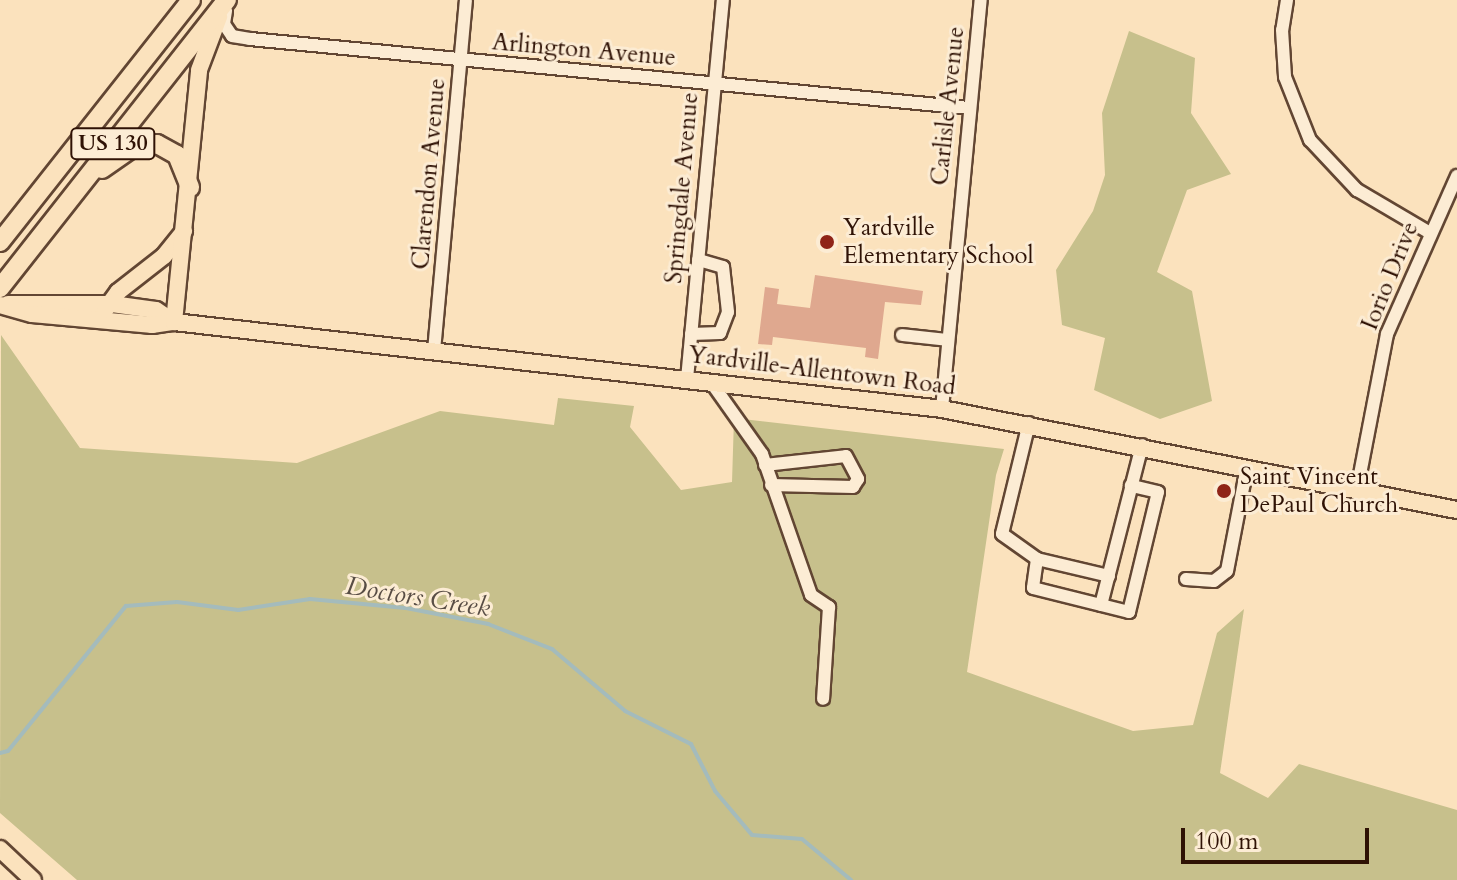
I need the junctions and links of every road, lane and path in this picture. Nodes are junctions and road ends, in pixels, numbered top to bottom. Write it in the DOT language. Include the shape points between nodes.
graph roads {
  1 [pos="191,0"];
  2 [pos="228,0"];
  3 [pos="466,0"];
  4 [pos="723,0"];
  5 [pos="981,0"];
  6 [pos="1287,0"];
  7 [pos="462,61"];
  8 [pos="713,84"];
  9 [pos="969,108"];
  10 [pos="1457,176"];
  11 [pos="190,187"];
  12 [pos="73,194"];
  13 [pos="187,226"];
  14 [pos="1430,233"];
  15 [pos="0,242"];
  16 [pos="698,260"];
  17 [pos="0,288"];
  18 [pos="112,304"];
  19 [pos="93,320"];
  20 [pos="174,322"];
  21 [pos="691,334"];
  22 [pos="902,335"];
  23 [pos="948,340"];
  24 [pos="434,351"];
  25 [pos="687,379"];
  26 [pos="711,382"];
  27 [pos="942,409"];
  28 [pos="1029,423"];
  29 [pos="1142,445"];
  30 [pos="765,465"];
  31 [pos="1247,467"];
  32 [pos="771,485"];
  33 [pos="1131,486"];
  34 [pos="1357,490"];
  35 [pos="1457,510"];
  36 [pos="1037,559"];
  37 [pos="1109,576"];
  38 [pos="1186,579"];
  39 [pos="1101,605"];
  40 [pos="823,699"];
  41 [pos="0,849"];
  42 [pos="33,880"];
  1 -- 15 [label="highway, US 130"];
  2 -- 7 [label="street, Arlington Avenue" via="224,24 232,36"];
  2 -- 11 [label="main road" via="199,70"];
  2 -- 12 [label="highway, US 130"];
  3 -- 7 [label="street, Clarendon Avenue"];
  4 -- 8 [label="street, Springdale Avenue"];
  5 -- 9 [label="street, Carlisle Avenue"];
  6 -- 14 [label="street" via="1282,30 1285,77 1310,140 1357,190"];
  7 -- 8 [label="street, Arlington Avenue"];
  7 -- 24 [label="street, Clarendon Avenue"];
  8 -- 9 [label="street, Arlington Avenue"];
  8 -- 16 [label="street, Springdale Avenue"];
  9 -- 23 [label="street, Carlisle Avenue"];
  10 -- 14 [label="street, Iorio Drive"];
  11 -- 12 [label="highway" via="177,155 145,144 111,162"];
  11 -- 13 [label="main road"];
  12 -- 17 [label="highway, US 130"];
  13 -- 18 [label="main road" via="164,256 118,292"];
  13 -- 20 [label="main road"];
  14 -- 34 [label="street, Iorio Drive" via="1387,334"];
  16 -- 21 [label="street, Springdale Avenue"];
  16 -- 21 [label="street" via="723,267 728,312 720,333"];
  18 -- 19 [label="main road"];
  18 -- 19 [label="main road, Yardville-Allentown Road" via="0,305"];
  18 -- 20 [label="main road, Yardville-Allentown Road" via="156,310"];
  19 -- 20 [label="main road, Yardville-Allentown Road"];
  20 -- 24 [label="main road, Yardville-Allentown Road"];
  21 -- 25 [label="street, Springdale Avenue"];
  22 -- 23 [label="street"];
  23 -- 27 [label="street, Carlisle Avenue"];
  24 -- 25 [label="main road, Yardville-Allentown Road"];
  25 -- 26 [label="main road, Yardville-Allentown Road"];
  26 -- 27 [label="main road, Yardville-Allentown Road"];
  26 -- 30 [label="street"];
  27 -- 28 [label="main road, Yardville-Allentown Road"];
  28 -- 29 [label="main road, Yardville-Allentown Road"];
  28 -- 36 [label="street" via="1002,534"];
  29 -- 31 [label="main road, Yardville-Allentown Road"];
  29 -- 33 [label="street"];
  30 -- 32 [label="street"];
  30 -- 32 [label="street" via="846,456 858,479 853,487"];
  31 -- 34 [label="main road, Yardville-Allentown Road"];
  31 -- 38 [label="street" via="1227,571 1214,581"];
  32 -- 40 [label="street" via="811,595 829,607"];
  33 -- 37 [label="street"];
  33 -- 39 [label="street" via="1158,492 1129,612"];
  34 -- 35 [label="main road, Yardville-Allentown Road"];
  36 -- 37 [label="street"];
  36 -- 39 [label="street" via="1033,588"];
  37 -- 39 [label="street"];
  41 -- 42 [label="main road"];
}
